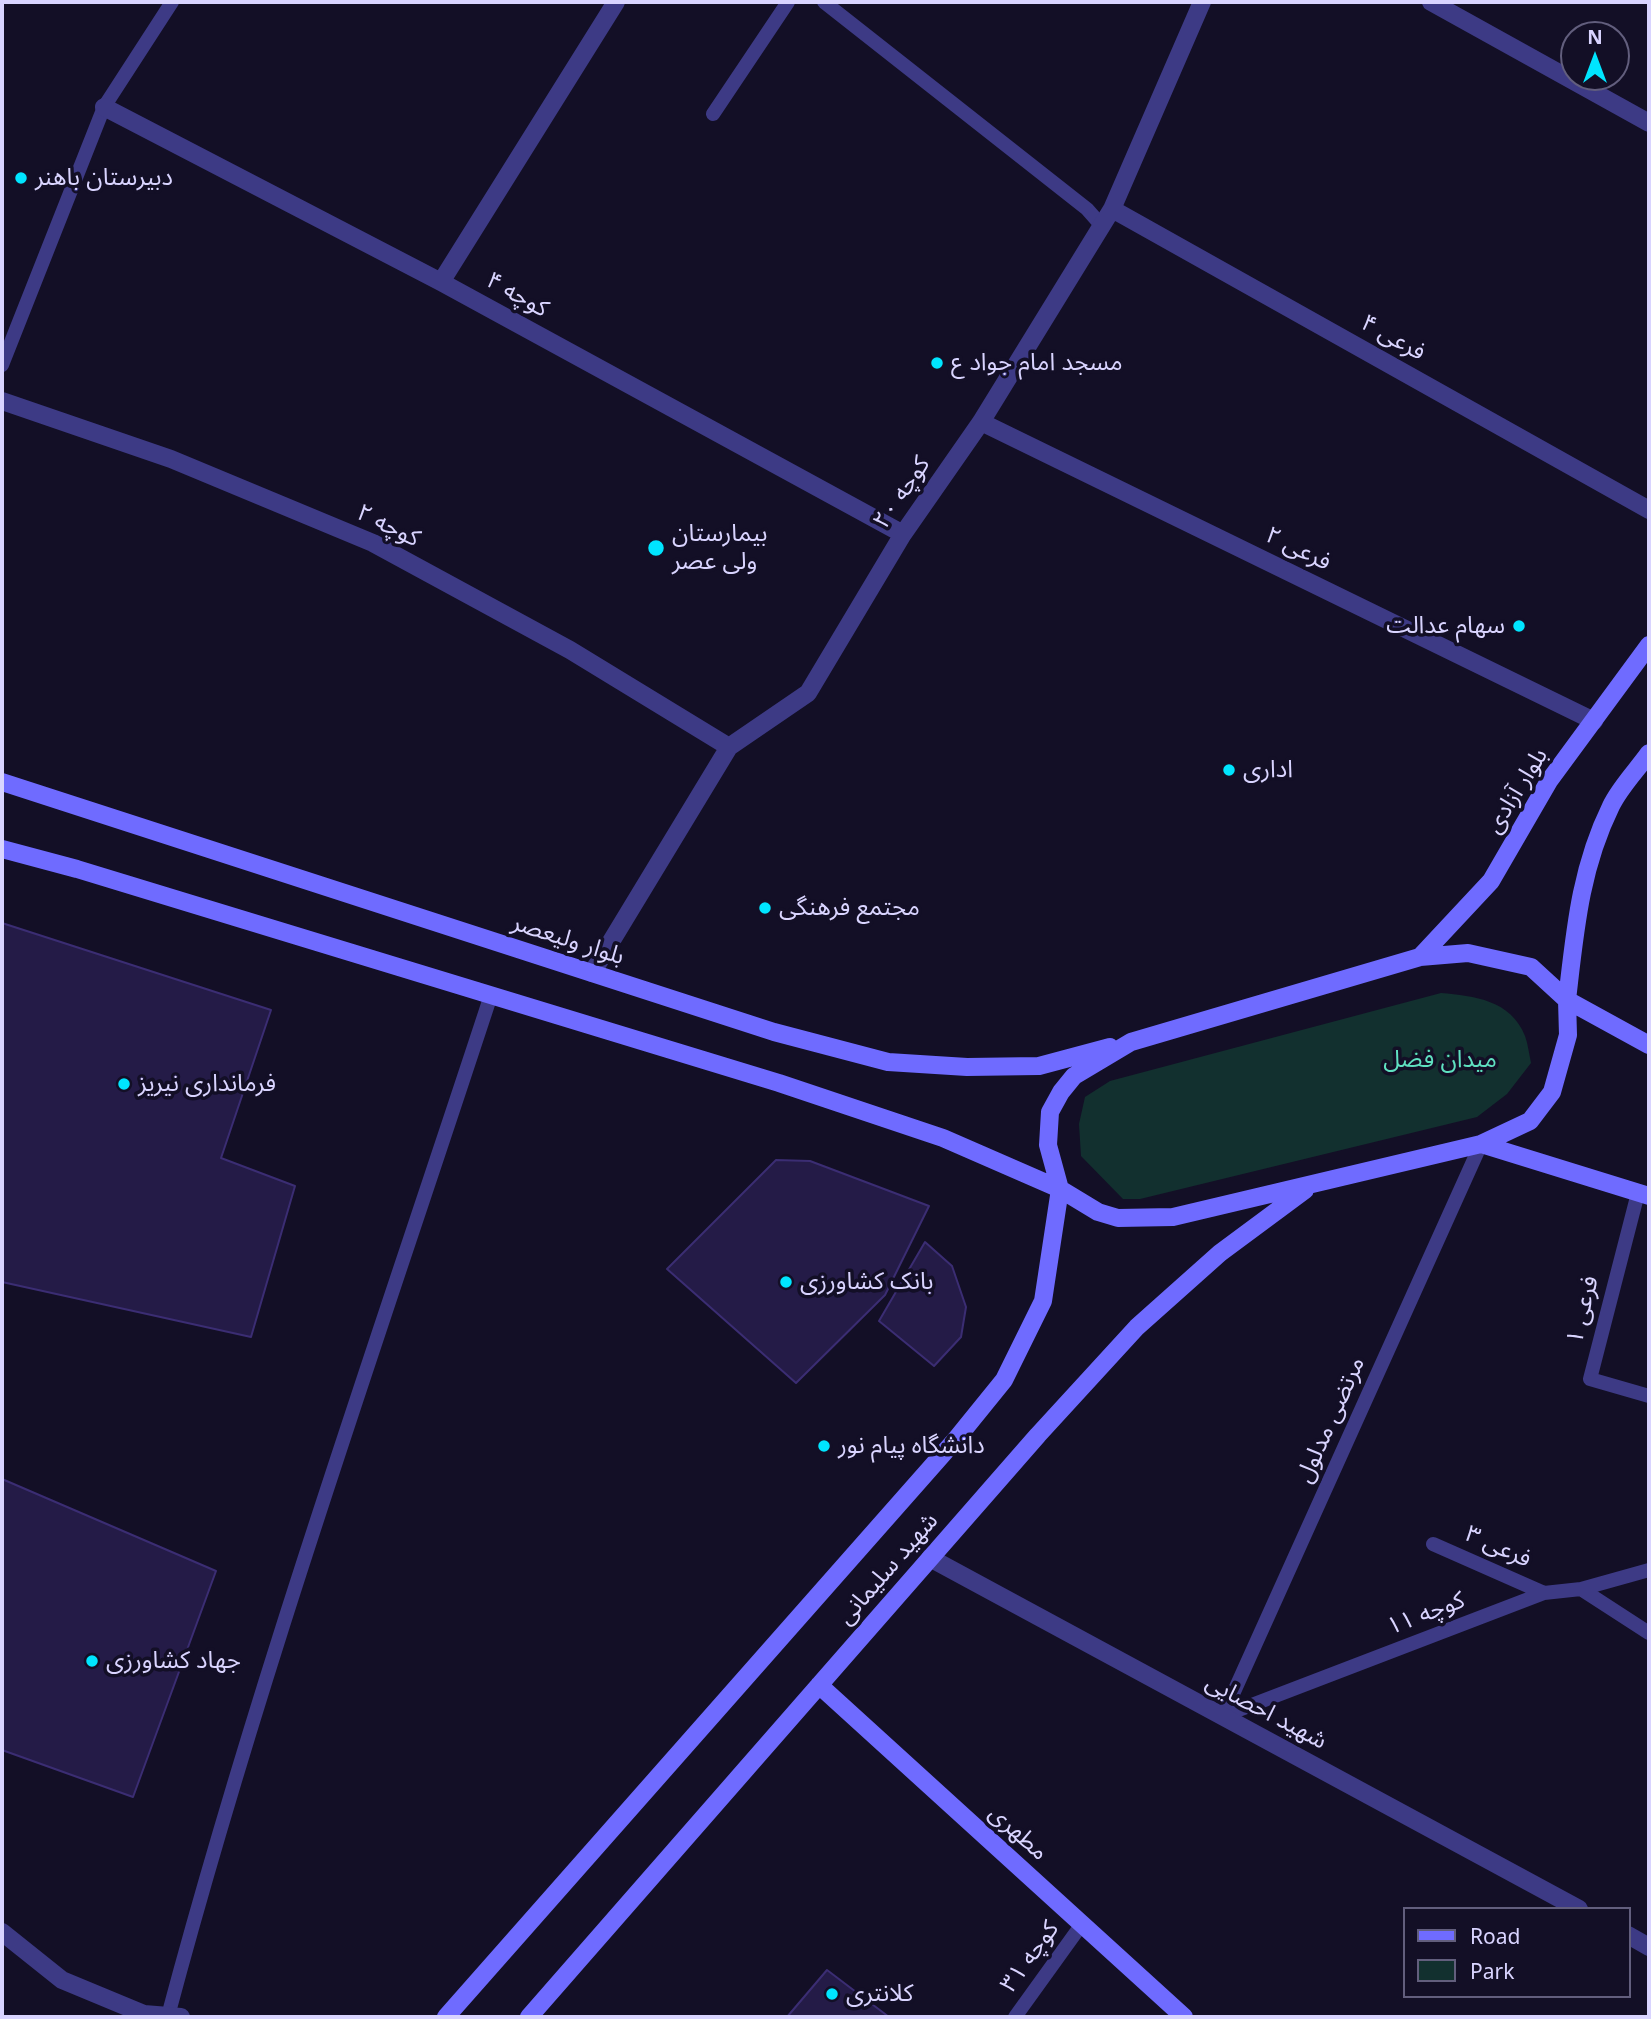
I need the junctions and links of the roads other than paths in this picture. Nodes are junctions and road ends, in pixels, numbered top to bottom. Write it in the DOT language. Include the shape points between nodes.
graph roads {
  1 [pos="172,2"];
  2 [pos="616,2"];
  3 [pos="788,2"];
  4 [pos="824,2"];
  5 [pos="1202,2"];
  6 [pos="1431,2"];
  7 [pos="104,107"];
  8 [pos="713,114"];
  9 [pos="1649,123"];
  10 [pos="1112,209"];
  11 [pos="1102,226"];
  12 [pos="441,282"];
  13 [pos="2,365"];
  14 [pos="2,401"];
  15 [pos="981,422"];
  16 [pos="1649,510"];
  17 [pos="903,534"];
  18 [pos="1649,645"];
  19 [pos="1594,721"];
  20 [pos="729,747"];
  21 [pos="1649,754"];
  22 [pos="2,782"];
  23 [pos="2,849"];
  24 [pos="1420,957"];
  25 [pos="592,973"];
  26 [pos="491,995"];
  27 [pos="1567,1000"];
  28 [pos="1130,1042"];
  29 [pos="1649,1045"];
  30 [pos="1481,1144"];
  31 [pos="1313,1184"];
  32 [pos="1060,1189"];
  33 [pos="1644,1194"];
  34 [pos="1649,1396"];
  35 [pos="1433,1544"];
  36 [pos="930,1558"];
  37 [pos="1649,1570"];
  38 [pos="1581,1589"];
  39 [pos="1544,1593"];
  40 [pos="1649,1633"];
  41 [pos="819,1685"];
  42 [pos="1223,1716"];
  43 [pos="1575,1907"];
  44 [pos="1082,1924"];
  45 [pos="2,1932"];
  46 [pos="1630,1936"];
  47 [pos="1649,1947"];
  48 [pos="174,2017"];
  49 [pos="446,2017"];
  50 [pos="529,2017"];
  51 [pos="1015,2017"];
  52 [pos="1184,2017"];
  1 -- 7 [label="lane"];
  2 -- 12 [label="street"];
  3 -- 8 [label="lane"];
  4 -- 11 [label="lane" via="1087,209"];
  5 -- 10 [label="street, کوچه ۲۰"];
  6 -- 9 [label="street"];
  7 -- 12 [label="street, کوچه ۴"];
  7 -- 13 [label="lane"];
  10 -- 11 [label="street, کوچه ۲۰"];
  10 -- 16 [label="street, فرعی ۴"];
  11 -- 15 [label="street, کوچه ۲۰"];
  12 -- 17 [label="street, کوچه ۴"];
  14 -- 20 [label="street, کوچه ۲" via="171,459 373,543 570,650"];
  15 -- 17 [label="street, کوچه ۲۰"];
  15 -- 19 [label="street, فرعی ۲"];
  17 -- 20 [label="street, کوچه ۲۰" via="807,693"];
  18 -- 19 [label="main road, بلوار آزادی"];
  19 -- 24 [label="main road, بلوار آزادی" via="1549,781 1491,881"];
  20 -- 25 [label="street, کوچه ۲۰"];
  21 -- 27 [label="main road" via="1612,803 1589,858"];
  22 -- 25 [label="main road, بلوار ولیعصر"];
  23 -- 26 [label="main road"];
  24 -- 27 [label="main road" via="1468,953 1531,967"];
  24 -- 28 [label="main road"];
  25 -- 28 [label="main road, بلوار ولیعصر" via="774,1032 888,1062 1039,1066"];
  26 -- 32 [label="main road" via="943,1138"];
  26 -- 48 [label="lane" via="296,1583 204,1881"];
  27 -- 29 [label="main road"];
  27 -- 30 [label="main road" via="1568,1035 1552,1092 1530,1121"];
  28 -- 32 [label="main road" via="1074,1076 1050,1112 1048,1146"];
  30 -- 31 [label="main road"];
  30 -- 33 [label="main road"];
  30 -- 42 [label="lane, مرتضی مدلول"];
  31 -- 32 [label="main road" via="1173,1217 1137,1219 1098,1212"];
  31 -- 36 [label="main road, شهید سلیمانی" via="1220,1254 1137,1327"];
  32 -- 49 [label="main road, شهید سلیمانی" via="1043,1301 1004,1380"];
  33 -- 34 [label="lane, فرعی ۱" via="1590,1379"];
  35 -- 39 [label="lane, فرعی ۳"];
  36 -- 41 [label="main road, شهید سلیمانی"];
  36 -- 42 [label="street, شهید احصایی"];
  37 -- 38 [label="lane, کوچه ۱۱"];
  38 -- 39 [label="lane, کوچه ۱۱"];
  38 -- 40 [label="lane"];
  39 -- 42 [label="lane, کوچه ۱۱"];
  41 -- 44 [label="main road, مطهری"];
  41 -- 50 [label="main road, شهید سلیمانی"];
  42 -- 43 [label="street, شهید احصایی"];
  44 -- 51 [label="lane, کوچه ۳۱"];
  44 -- 52 [label="main road, مطهری"];
  45 -- 48 [label="street" via="62,1980 144,2014"];
  46 -- 47 [label="street"];
}
